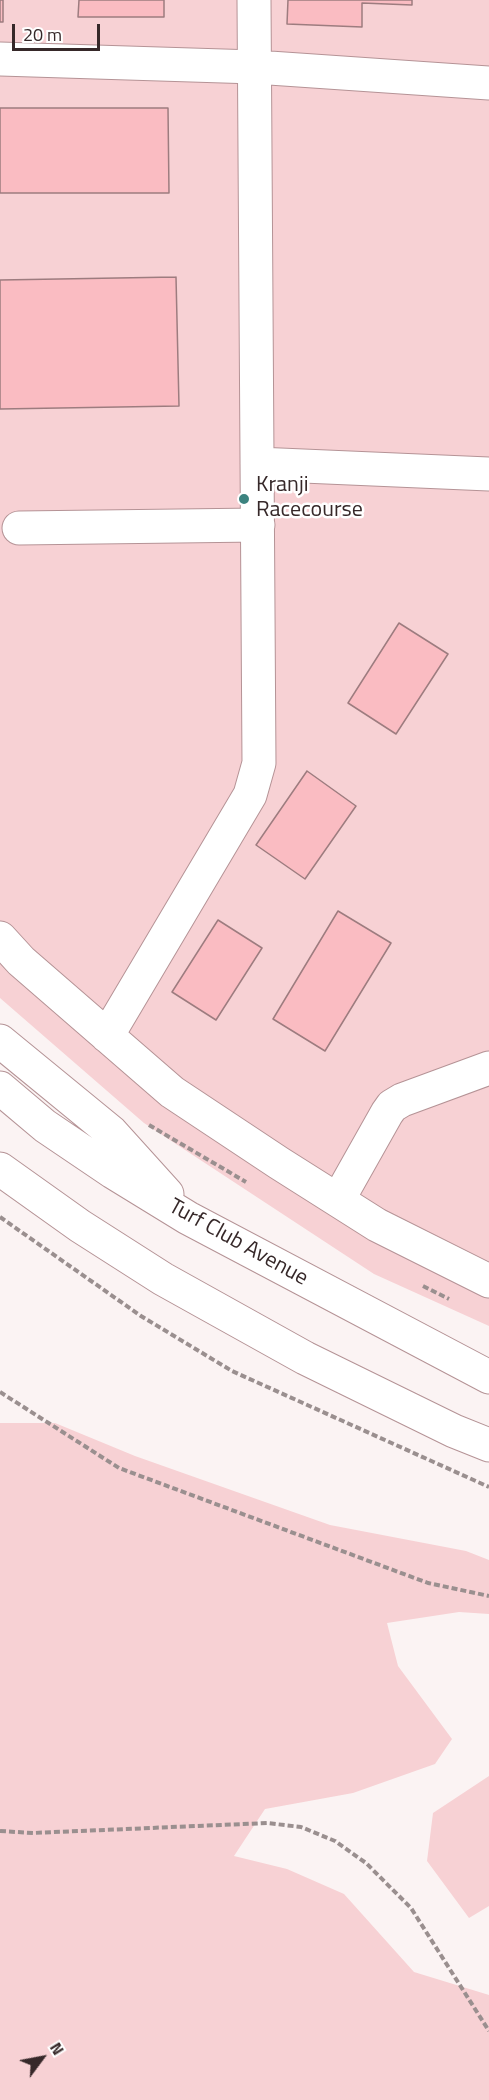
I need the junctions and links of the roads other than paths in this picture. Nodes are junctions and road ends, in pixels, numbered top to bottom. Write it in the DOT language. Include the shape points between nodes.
graph roads {
  1 [pos="254,0"];
  2 [pos="0,60"];
  3 [pos="255,68"];
  4 [pos="489,83"];
  5 [pos="257,464"];
  6 [pos="489,474"];
  7 [pos="258,525"];
  8 [pos="19,528"];
  9 [pos="0,938"];
  10 [pos="107,1036"];
  11 [pos="0,1041"];
  12 [pos="489,1068"];
  13 [pos="0,1088"];
  14 [pos="0,1169"];
  15 [pos="338,1200"];
  16 [pos="188,1218"];
  17 [pos="489,1281"];
  18 [pos="489,1377"];
  19 [pos="489,1445"];
  1 -- 3 [label="main road"];
  2 -- 3 [label="main road"];
  3 -- 4 [label="main road"];
  3 -- 5 [label="main road"];
  5 -- 6 [label="main road"];
  5 -- 7 [label="main road"];
  7 -- 8 [label="main road"];
  7 -- 10 [label="main road" via="259,763 250,795"];
  9 -- 10 [label="main road"];
  10 -- 15 [label="main road" via="172,1092"];
  11 -- 16 [label="main road" via="111,1132"];
  12 -- 15 [label="main road" via="392,1106"];
  13 -- 16 [label="main road, Turf Club Avenue" via="45,1126"];
  14 -- 19 [label="main road" via="163,1279 305,1358"];
  15 -- 17 [label="main road" via="377,1225"];
  16 -- 18 [label="main road, Turf Club Avenue"];
}
